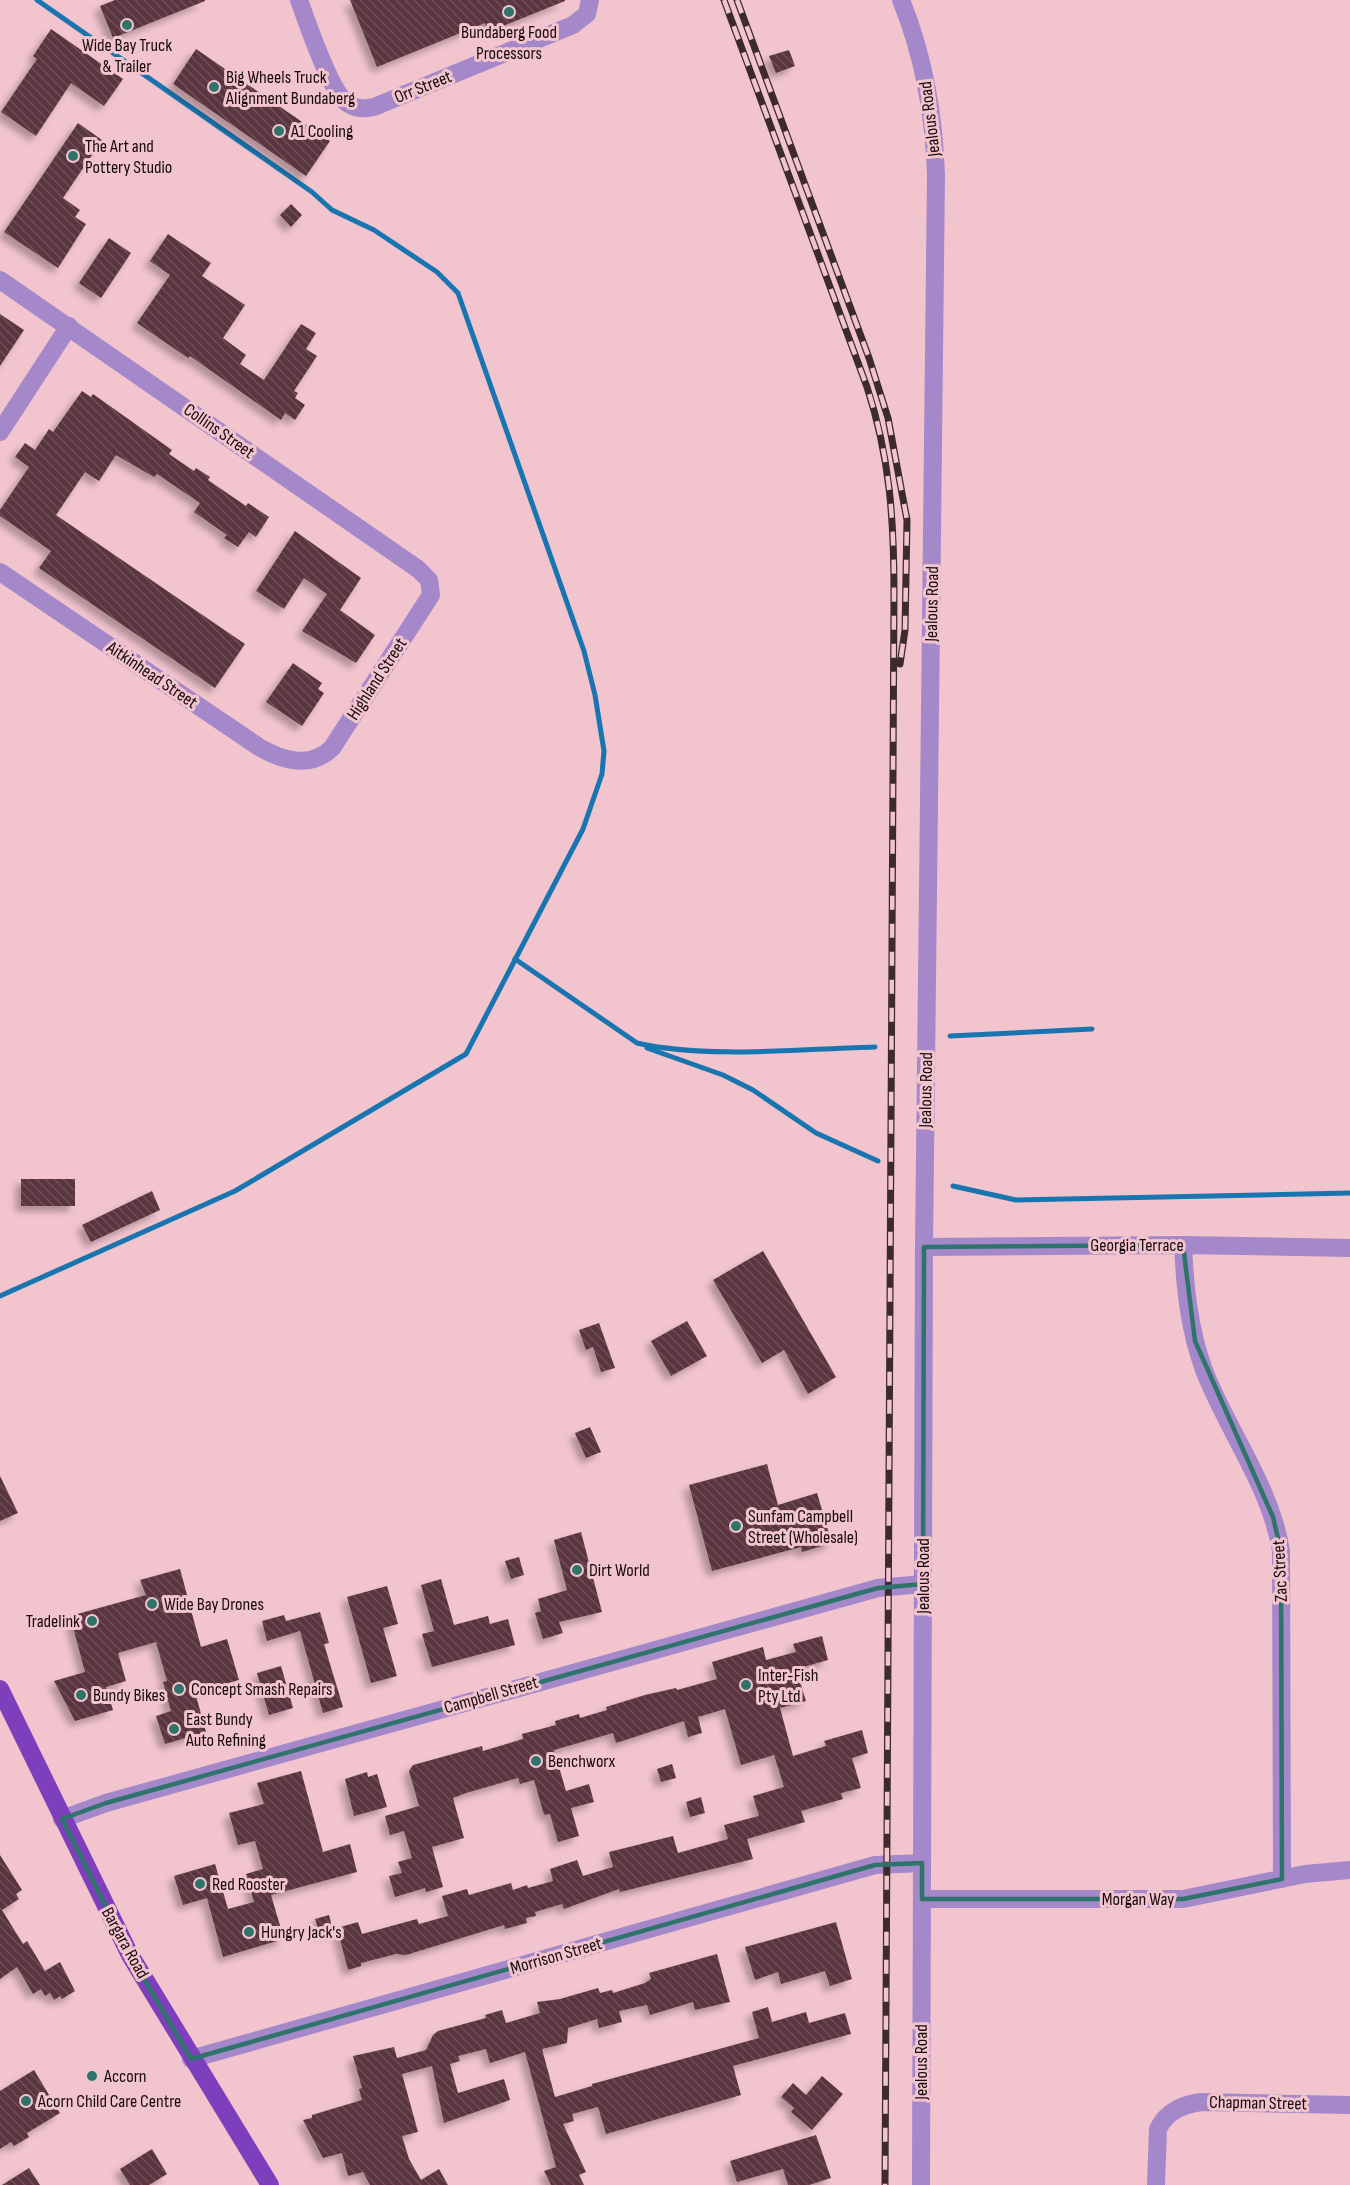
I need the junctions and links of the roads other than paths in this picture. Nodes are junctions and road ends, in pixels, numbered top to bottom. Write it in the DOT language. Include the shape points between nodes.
graph roads {
  1 [pos="299,0"];
  2 [pos="901,0"];
  3 [pos="588,7"];
  4 [pos="0,280"];
  5 [pos="69,326"];
  6 [pos="0,432"];
  7 [pos="0,572"];
  8 [pos="431,588"];
  9 [pos="310,760"];
  10 [pos="1183,1245"];
  11 [pos="924,1247"];
  12 [pos="1350,1248"];
  13 [pos="923,1584"];
  14 [pos="0,1689"];
  15 [pos="62,1819"];
  16 [pos="922,1863"];
  17 [pos="1350,1870"];
  18 [pos="1282,1879"];
  19 [pos="922,1899"];
  20 [pos="191,2059"];
  21 [pos="1350,2105"];
  22 [pos="270,2185"];
  23 [pos="921,2185"];
  24 [pos="1156,2185"];
  1 -- 3 [label="street, Orr Street" via="334,87 354,107 374,107 573,25"];
  2 -- 11 [label="street, Jealous Road" via="927,83 936,175"];
  4 -- 5 [label="street, Collins Street"];
  5 -- 6 [label="street"];
  5 -- 8 [label="street, Collins Street" via="418,569"];
  7 -- 9 [label="street, Aitkinhead Street" via="259,747 286,760"];
  8 -- 9 [label="street, Highland Street" via="428,602 332,748"];
  10 -- 11 [label="street, Georgia Terrace"];
  10 -- 12 [label="street, Georgia Terrace"];
  10 -- 18 [label="street, Zac Street" via="1188,1311 1195,1341 1205,1371 1273,1517 1280,1544"];
  11 -- 13 [label="street, Jealous Road"];
  13 -- 15 [label="street, Campbell Street" via="868,1590 106,1803"];
  13 -- 16 [label="street, Jealous Road"];
  14 -- 15 [label="main road, Bargara Road"];
  15 -- 20 [label="main road, Bargara Road" via="130,1954"];
  16 -- 19 [label="street, Jealous Road"];
  16 -- 20 [label="street, Morrison Street" via="875,1865"];
  17 -- 18 [label="street, Morgan Way"];
  18 -- 19 [label="street, Morgan Way" via="1183,1899"];
  19 -- 23 [label="street, Jealous Road"];
  20 -- 22 [label="main road, Bargara Road"];
  21 -- 24 [label="street, Chapman Street" via="1200,2102 1177,2108 1158,2128"];
}
